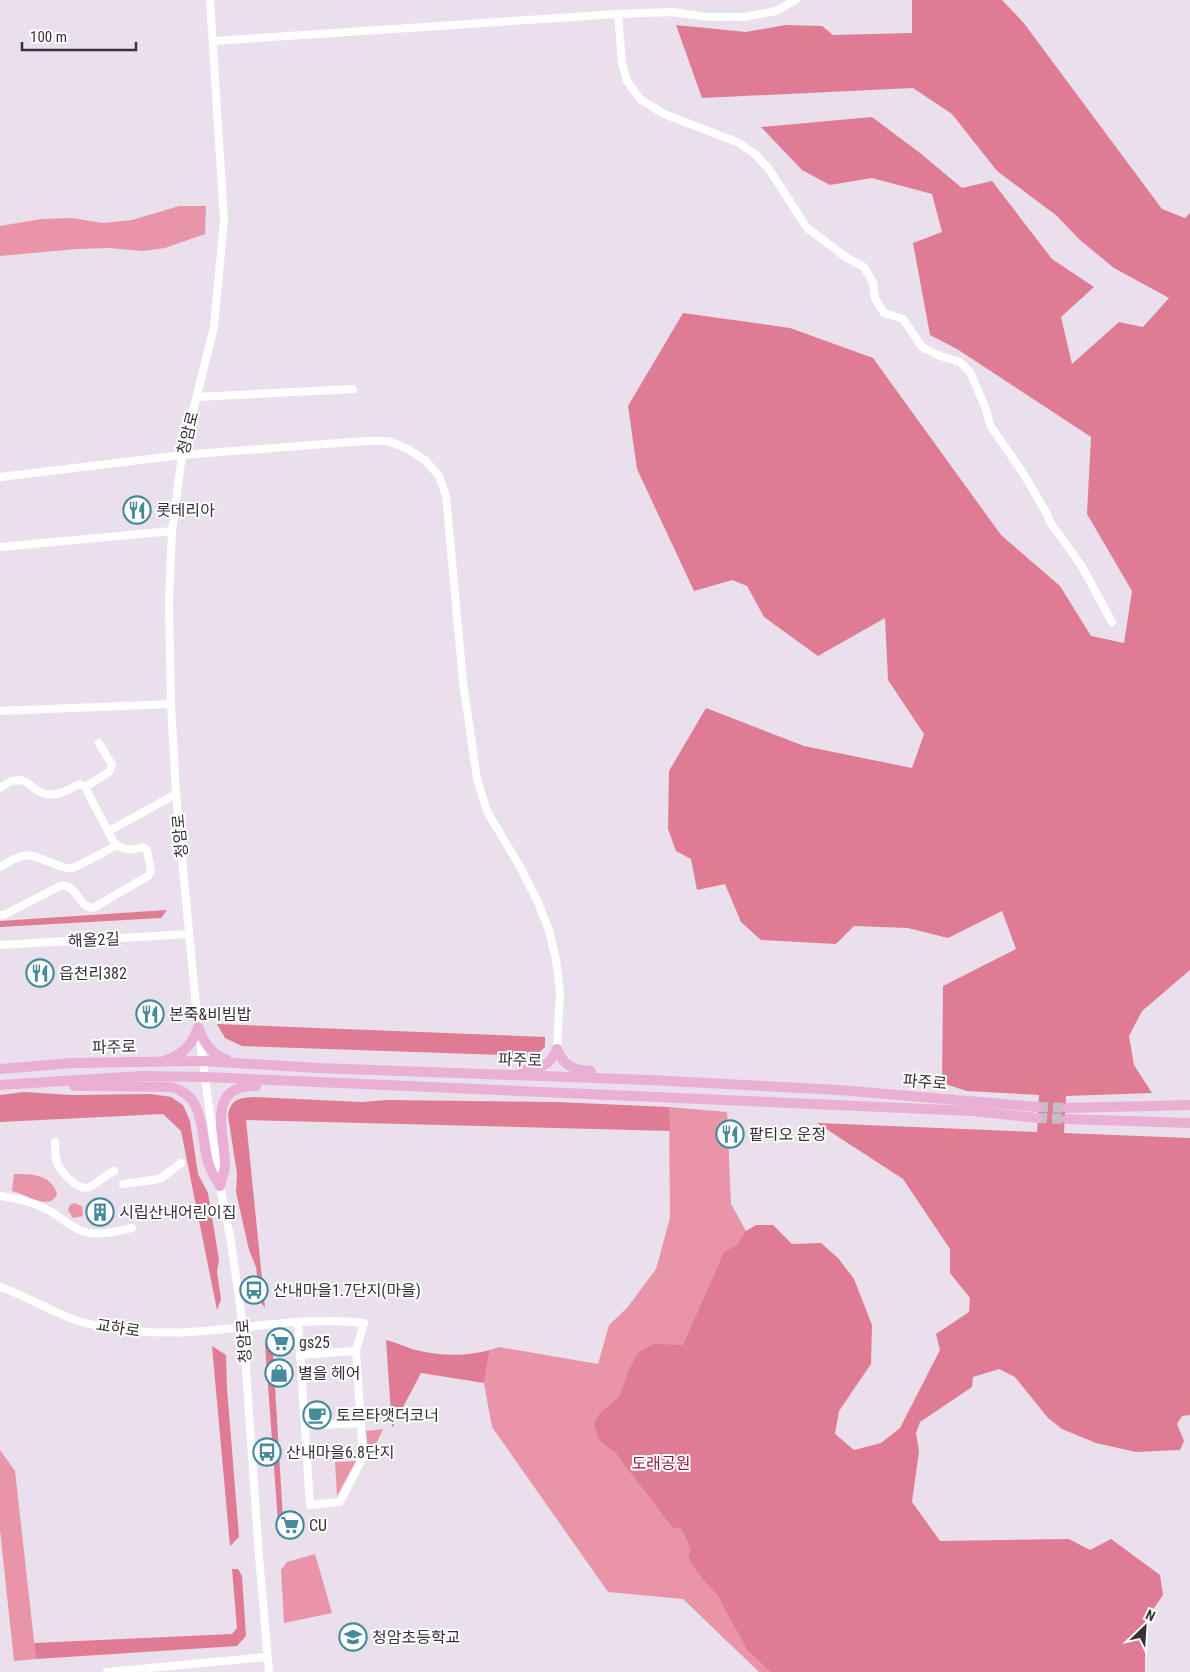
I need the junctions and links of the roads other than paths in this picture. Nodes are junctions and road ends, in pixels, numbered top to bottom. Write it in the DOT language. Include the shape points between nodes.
graph roads {
  1 [pos="210,0"];
  2 [pos="796,0"];
  3 [pos="618,14"];
  4 [pos="214,41"];
  5 [pos="353,389"];
  6 [pos="197,397"];
  7 [pos="182,455"];
  8 [pos="0,477"];
  9 [pos="172,531"];
  10 [pos="0,547"];
  11 [pos="1112,622"];
  12 [pos="171,704"];
  13 [pos="0,711"];
  14 [pos="99,743"];
  15 [pos="85,787"];
  16 [pos="0,788"];
  17 [pos="176,794"];
  18 [pos="109,830"];
  19 [pos="117,845"];
  20 [pos="0,867"];
  21 [pos="68,868"];
  22 [pos="66,885"];
  23 [pos="0,915"];
  24 [pos="189,934"];
  25 [pos="0,945"];
  26 [pos="198,1027"];
  27 [pos="557,1049"];
  28 [pos="202,1061"];
  29 [pos="156,1062"];
  30 [pos="242,1064"];
  31 [pos="0,1069"];
  32 [pos="499,1075"];
  33 [pos="204,1077"];
  34 [pos="638,1080"];
  35 [pos="43,1082"];
  36 [pos="0,1085"];
  37 [pos="363,1085"];
  38 [pos="1190,1105"];
  39 [pos="1038,1107"];
  40 [pos="1067,1108"];
  41 [pos="1037,1118"];
  42 [pos="1067,1119"];
  43 [pos="1190,1123"];
  44 [pos="55,1142"];
  45 [pos="181,1163"];
  46 [pos="114,1171"];
  47 [pos="123,1184"];
  48 [pos="220,1186"];
  49 [pos="0,1196"];
  50 [pos="132,1228"];
  51 [pos="0,1287"];
  52 [pos="298,1322"];
  53 [pos="243,1327"];
  54 [pos="356,1351"];
  55 [pos="300,1355"];
  56 [pos="360,1423"];
  57 [pos="306,1426"];
  58 [pos="267,1657"];
  59 [pos="140,1671"];
  60 [pos="107,1672"];
  61 [pos="269,1672"];
  1 -- 4 [label="street, 청암로"];
  2 -- 3 [label="street" via="776,11 744,18 672,12"];
  3 -- 4 [label="street"];
  3 -- 11 [label="street" via="622,63 627,81 640,99 664,114 737,142 754,153 769,169 807,228 864,267 884,313 903,319 922,347 960,362 970,372 990,425 1023,473 1050,522 1082,566"];
  4 -- 6 [label="street, 청암로" via="224,220 214,327"];
  5 -- 6 [label="street"];
  6 -- 7 [label="street, 청암로"];
  7 -- 8 [label="street"];
  7 -- 9 [label="street, 청암로"];
  7 -- 27 [label="street" via="388,441 408,448 439,476 446,496 463,682 477,779 487,811 537,900 549,930 560,992"];
  9 -- 10 [label="street"];
  9 -- 12 [label="street, 청암로" via="169,600"];
  12 -- 13 [label="street"];
  12 -- 17 [label="street, 청암로"];
  14 -- 15 [label="street" via="112,765 109,772"];
  15 -- 16 [label="street" via="80,784 52,795 39,792 22,780 11,781"];
  15 -- 18 [label="street"];
  17 -- 18 [label="street"];
  17 -- 24 [label="street, 청암로"];
  18 -- 19 [label="street"];
  19 -- 21 [label="street"];
  19 -- 22 [label="street" via="132,851 143,847 147,850 151,871 148,876 93,908 80,902 73,889"];
  20 -- 21 [label="street" via="24,855"];
  21 -- 22 [label="street"];
  22 -- 23 [label="street"];
  24 -- 25 [label="street, 해올2길"];
  24 -- 26 [label="street, 청암로"];
  26 -- 28 [label="street, 청암로"];
  26 -- 29 [label="main road" via="190,1045 182,1053"];
  26 -- 30 [label="main road" via="212,1051"];
  27 -- 32 [label="main road" via="554,1057 540,1068"];
  27 -- 34 [label="main road" via="568,1066 579,1071 622,1073"];
  28 -- 29 [label="main road, 파주로"];
  28 -- 30 [label="main road, 파주로"];
  28 -- 33 [label="street, 청암로"];
  29 -- 31 [label="main road, 파주로" via="72,1063"];
  30 -- 32 [label="main road, 파주로"];
  32 -- 34 [label="main road, 파주로"];
  33 -- 35 [label="main road, 파주로" via="142,1076"];
  33 -- 37 [label="main road, 파주로"];
  33 -- 48 [label="street, 청암로"];
  34 -- 39 [label="main road, 파주로" via="839,1090"];
  35 -- 36 [label="main road, 파주로"];
  35 -- 48 [label="main road" via="71,1086 180,1089 191,1097 198,1110 209,1166"];
  37 -- 41 [label="main road, 파주로" via="972,1111"];
  37 -- 48 [label="main road" via="316,1088 247,1086 232,1092 221,1105 225,1166"];
  38 -- 40 [label="main road"];
  42 -- 43 [label="main road"];
  44 -- 46 [label="street" via="57,1162 78,1187 89,1187"];
  45 -- 47 [label="street" via="160,1179"];
  48 -- 53 [label="street, 청암로"];
  49 -- 50 [label="street" via="33,1202 86,1232 104,1234"];
  51 -- 53 [label="street, 교하로" via="74,1319 131,1331 188,1333"];
  52 -- 53 [label="street, 교하로"];
  52 -- 54 [label="street, 교하로" via="364,1323"];
  52 -- 55 [label="street"];
  53 -- 58 [label="street, 청암로"];
  54 -- 55 [label="street"];
  54 -- 56 [label="street"];
  55 -- 57 [label="street"];
  56 -- 57 [label="street"];
  56 -- 57 [label="street" via="363,1457 340,1502 310,1505"];
  58 -- 59 [label="street"];
  58 -- 61 [label="street, 청암로"];
  59 -- 60 [label="street"];
}
